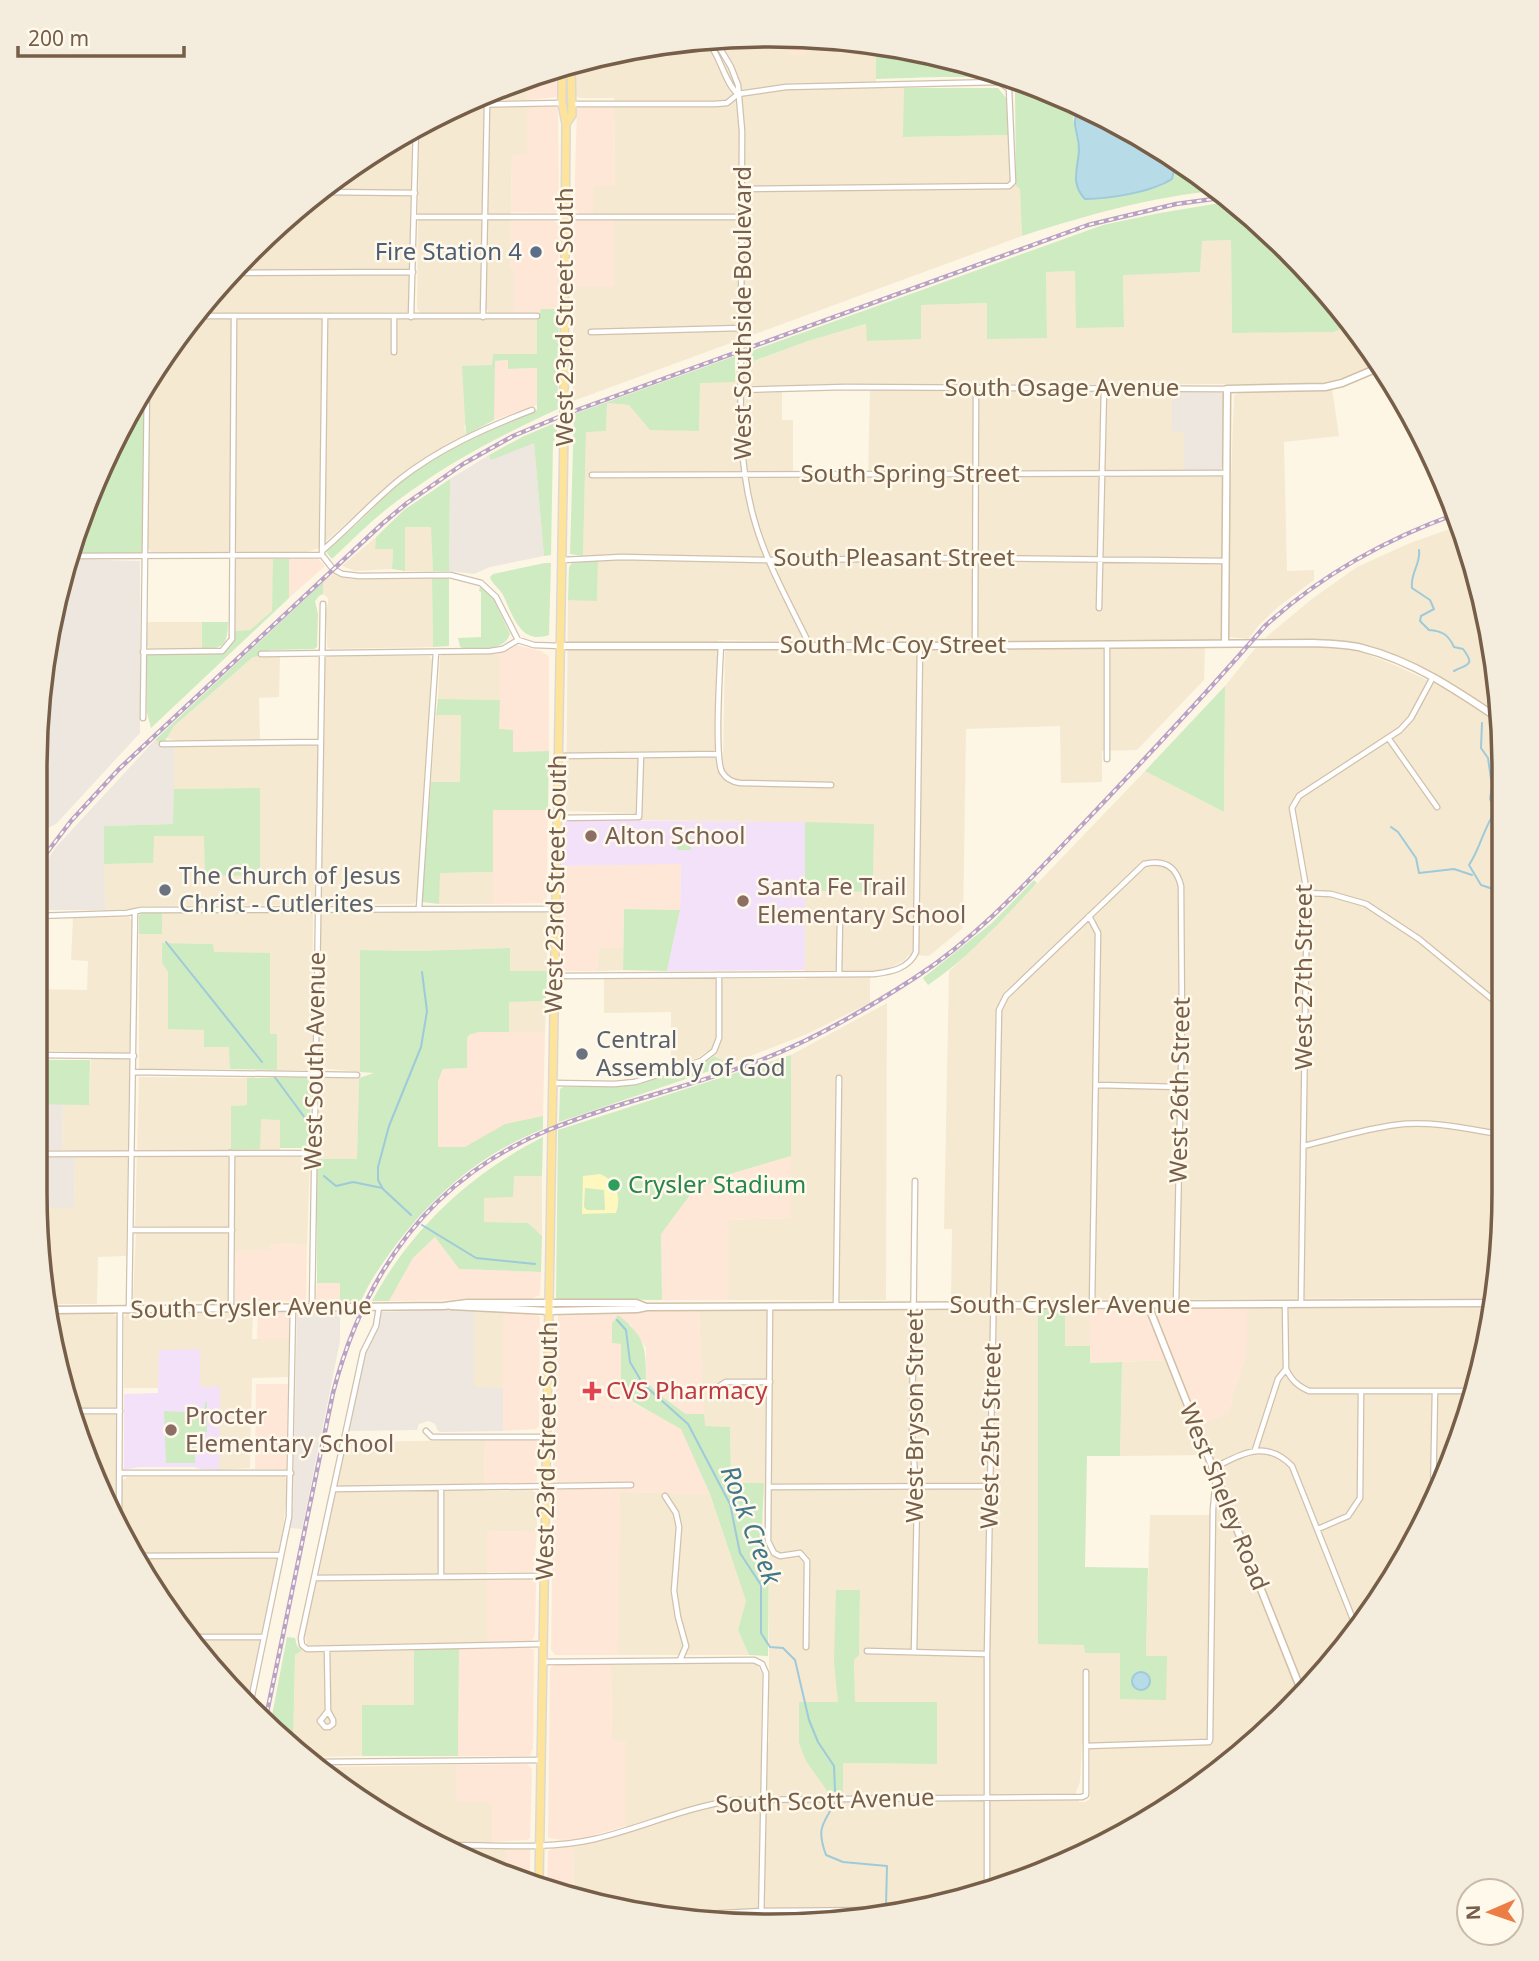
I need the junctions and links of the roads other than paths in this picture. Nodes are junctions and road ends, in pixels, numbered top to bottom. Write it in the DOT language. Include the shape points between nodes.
graph roads {
  1 [pos="715,50"];
  2 [pos="572,75"];
  3 [pos="562,78"];
  4 [pos="989,82"];
  5 [pos="1008,88"];
  6 [pos="738,94"];
  7 [pos="562,103"];
  8 [pos="571,104"];
  9 [pos="487,105"];
  10 [pos="566,124"];
  11 [pos="416,140"];
  12 [pos="742,189"];
  13 [pos="337,192"];
  14 [pos="415,192"];
  15 [pos="415,217"];
  16 [pos="742,217"];
  17 [pos="566,218"];
  18 [pos="485,219"];
  19 [pos="413,272"];
  20 [pos="245,274"];
  21 [pos="208,316"];
  22 [pos="537,316"];
  23 [pos="234,317"];
  24 [pos="325,317"];
  25 [pos="394,317"];
  26 [pos="411,317"];
  27 [pos="483,317"];
  28 [pos="741,328"];
  29 [pos="591,332"];
  30 [pos="394,352"];
  31 [pos="1372,371"];
  32 [pos="976,388"];
  33 [pos="1104,389"];
  34 [pos="1227,389"];
  35 [pos="740,390"];
  36 [pos="147,404"];
  37 [pos="532,410"];
  38 [pos="1227,473"];
  39 [pos="977,474"];
  40 [pos="1103,474"];
  41 [pos="592,475"];
  42 [pos="744,475"];
  43 [pos="322,553"];
  44 [pos="80,556"];
  45 [pos="145,556"];
  46 [pos="233,556"];
  47 [pos="976,558"];
  48 [pos="1101,558"];
  49 [pos="562,560"];
  50 [pos="768,560"];
  51 [pos="1226,561"];
  52 [pos="323,604"];
  53 [pos="1099,608"];
  54 [pos="518,640"];
  55 [pos="1225,643"];
  56 [pos="1107,644"];
  57 [pos="720,645"];
  58 [pos="975,645"];
  59 [pos="561,646"];
  60 [pos="810,646"];
  61 [pos="919,646"];
  62 [pos="143,652"];
  63 [pos="436,652"];
  64 [pos="321,653"];
  65 [pos="261,654"];
  66 [pos="1433,677"];
  67 [pos="1489,713"];
  68 [pos="143,718"];
  69 [pos="1389,739"];
  70 [pos="321,742"];
  71 [pos="162,744"];
  72 [pos="719,754"];
  73 [pos="641,755"];
  74 [pos="558,756"];
  75 [pos="1107,759"];
  76 [pos="831,785"];
  77 [pos="1437,807"];
  78 [pos="557,818"];
  79 [pos="1307,892"];
  80 [pos="419,908"];
  81 [pos="318,909"];
  82 [pos="555,909"];
  83 [pos="135,912"];
  84 [pos="47,916"];
  85 [pos="1089,916"];
  86 [pos="839,919"];
  87 [pos="839,974"];
  88 [pos="719,975"];
  89 [pos="554,976"];
  90 [pos="1492,999"];
  91 [pos="47,1055"];
  92 [pos="134,1056"];
  93 [pos="134,1072"];
  94 [pos="316,1075"];
  95 [pos="356,1075"];
  96 [pos="839,1078"];
  97 [pos="552,1083"];
  98 [pos="1097,1085"];
  99 [pos="1181,1087"];
  100 [pos="1492,1133"];
  101 [pos="1303,1146"];
  102 [pos="229,1153"];
  103 [pos="313,1153"];
  104 [pos="47,1154"];
  105 [pos="133,1154"];
  106 [pos="915,1181"];
  107 [pos="131,1230"];
  108 [pos="232,1230"];
  109 [pos="1483,1303"];
  110 [pos="1176,1304"];
  111 [pos="1285,1304"];
  112 [pos="1301,1304"];
  113 [pos="1092,1305"];
  114 [pos="1148,1305"];
  115 [pos="770,1306"];
  116 [pos="836,1306"];
  117 [pos="915,1306"];
  118 [pos="994,1306"];
  119 [pos="293,1307"];
  120 [pos="312,1307"];
  121 [pos="379,1307"];
  122 [pos="550,1307"];
  123 [pos="231,1308"];
  124 [pos="57,1310"];
  125 [pos="120,1310"];
  126 [pos="129,1310"];
  127 [pos="1286,1370"];
  128 [pos="769,1382"];
  129 [pos="715,1388"];
  130 [pos="1361,1391"];
  131 [pos="1435,1391"];
  132 [pos="1463,1391"];
  133 [pos="82,1411"];
  134 [pos="120,1411"];
  135 [pos="426,1431"];
  136 [pos="547,1437"];
  137 [pos="1255,1450"];
  138 [pos="1213,1468"];
  139 [pos="120,1473"];
  140 [pos="291,1473"];
  141 [pos="1433,1476"];
  142 [pos="1216,1477"];
  143 [pos="631,1485"];
  144 [pos="769,1486"];
  145 [pos="916,1486"];
  146 [pos="990,1486"];
  147 [pos="441,1488"];
  148 [pos="546,1488"];
  149 [pos="333,1489"];
  150 [pos="665,1496"];
  151 [pos="118,1502"];
  152 [pos="1318,1529"];
  153 [pos="281,1555"];
  154 [pos="146,1556"];
  155 [pos="545,1576"];
  156 [pos="441,1577"];
  157 [pos="314,1578"];
  158 [pos="1352,1617"];
  159 [pos="202,1637"];
  160 [pos="264,1637"];
  161 [pos="543,1644"];
  162 [pos="806,1647"];
  163 [pos="327,1648"];
  164 [pos="867,1651"];
  165 [pos="915,1652"];
  166 [pos="987,1654"];
  167 [pos="679,1661"];
  168 [pos="543,1662"];
  169 [pos="1086,1672"];
  170 [pos="1298,1683"];
  171 [pos="252,1695"];
  172 [pos="328,1712"];
  173 [pos="1086,1746"];
  174 [pos="542,1760"];
  175 [pos="327,1762"];
  176 [pos="989,1797"];
  177 [pos="764,1798"];
  178 [pos="540,1844"];
  179 [pos="463,1845"];
  180 [pos="539,1876"];
  181 [pos="987,1880"];
  182 [pos="836,1910"];
  183 [pos="761,1911"];
  184 [pos="734,1912"];
  1 -- 6 [label="street"];
  2 -- 8 [label="main road"];
  3 -- 7 [label="main road"];
  4 -- 6 [label="street" via="786,87"];
  5 -- 12 [label="street" via="1011,185"];
  6 -- 8 [label="street" via="727,103 715,104"];
  6 -- 12 [label="street, West Southside Boulevard"];
  7 -- 9 [label="street"];
  7 -- 10 [label="main road"];
  8 -- 10 [label="main road" via="572,115"];
  9 -- 18 [label="street"];
  10 -- 17 [label="main road, West 23rd Street South"];
  11 -- 14 [label="street"];
  12 -- 16 [label="street, West Southside Boulevard"];
  13 -- 14 [label="street"];
  14 -- 15 [label="street"];
  15 -- 18 [label="street"];
  15 -- 19 [label="street"];
  16 -- 17 [label="street"];
  16 -- 28 [label="street, West Southside Boulevard"];
  17 -- 18 [label="street"];
  17 -- 49 [label="main road, West 23rd Street South, bridge"];
  18 -- 27 [label="street"];
  19 -- 20 [label="street"];
  19 -- 26 [label="street"];
  21 -- 23 [label="street"];
  22 -- 27 [label="street"];
  23 -- 24 [label="street"];
  23 -- 46 [label="street"];
  24 -- 25 [label="street"];
  24 -- 43 [label="street"];
  25 -- 26 [label="street"];
  25 -- 30 [label="street"];
  26 -- 27 [label="street"];
  28 -- 29 [label="street"];
  28 -- 35 [label="street, West Southside Boulevard, bridge"];
  31 -- 34 [label="street, South Osage Avenue" via="1325,387"];
  32 -- 33 [label="street, South Osage Avenue"];
  32 -- 35 [label="street, South Osage Avenue"];
  32 -- 39 [label="street"];
  33 -- 34 [label="street, South Osage Avenue"];
  33 -- 40 [label="street"];
  34 -- 38 [label="street"];
  35 -- 42 [label="street, West Southside Boulevard"];
  36 -- 45 [label="street"];
  37 -- 43 [label="street" via="458,442 422,464"];
  38 -- 40 [label="street, South Spring Street"];
  38 -- 51 [label="street"];
  39 -- 40 [label="street, South Spring Street"];
  39 -- 42 [label="street, South Spring Street"];
  39 -- 47 [label="street"];
  40 -- 48 [label="street"];
  41 -- 42 [label="street, South Spring Street"];
  42 -- 50 [label="street, West Southside Boulevard"];
  43 -- 46 [label="street"];
  43 -- 54 [label="street" via="342,574 450,575 481,583 496,597"];
  44 -- 45 [label="street"];
  45 -- 46 [label="street"];
  45 -- 62 [label="street"];
  46 -- 62 [label="street" via="232,639 222,651"];
  47 -- 48 [label="street, South Pleasant Street"];
  47 -- 50 [label="street, South Pleasant Street"];
  47 -- 58 [label="street"];
  48 -- 51 [label="street, South Pleasant Street"];
  48 -- 53 [label="street"];
  49 -- 50 [label="street, South Pleasant Street"];
  49 -- 59 [label="main road, West 23rd Street South"];
  50 -- 60 [label="street, West Southside Boulevard"];
  51 -- 55 [label="street"];
  52 -- 64 [label="street, West South Avenue"];
  54 -- 59 [label="street"];
  54 -- 63 [label="street" via="490,651"];
  55 -- 56 [label="street, South Mc Coy Street"];
  55 -- 66 [label="street, South Mc Coy Street" via="1361,647"];
  56 -- 58 [label="street, South Mc Coy Street"];
  56 -- 75 [label="street"];
  57 -- 59 [label="street, South Mc Coy Street"];
  57 -- 60 [label="street, South Mc Coy Street"];
  57 -- 72 [label="street"];
  58 -- 61 [label="street, South Mc Coy Street"];
  59 -- 74 [label="main road, West 23rd Street South"];
  60 -- 61 [label="street, South Mc Coy Street"];
  61 -- 87 [label="street" via="914,956 890,972"];
  62 -- 68 [label="street"];
  63 -- 64 [label="street"];
  63 -- 80 [label="street"];
  64 -- 65 [label="street"];
  64 -- 70 [label="street, West South Avenue"];
  66 -- 67 [label="street, South Mc Coy Street"];
  66 -- 69 [label="street, West 27th Street" via="1411,718"];
  69 -- 77 [label="street"];
  69 -- 79 [label="street, West 27th Street" via="1294,802 1292,815"];
  70 -- 71 [label="street"];
  70 -- 81 [label="street, West South Avenue"];
  72 -- 73 [label="street"];
  72 -- 76 [label="street" via="723,774 733,782"];
  73 -- 74 [label="street"];
  73 -- 78 [label="street" via="639,817"];
  74 -- 78 [label="main road, West 23rd Street South"];
  78 -- 82 [label="main road, West 23rd Street South"];
  79 -- 90 [label="street" via="1366,904 1419,939"];
  79 -- 101 [label="street, West 27th Street"];
  80 -- 81 [label="street"];
  80 -- 82 [label="street"];
  81 -- 83 [label="street"];
  81 -- 94 [label="street, West South Avenue"];
  82 -- 89 [label="main road, West 23rd Street South"];
  83 -- 84 [label="street"];
  83 -- 92 [label="street"];
  85 -- 98 [label="street" via="1098,933"];
  85 -- 99 [label="street, West 26th Street" via="1143,864 1163,862 1178,876"];
  85 -- 118 [label="street, West 25th Street" via="1006,996 999,1009"];
  86 -- 87 [label="street"];
  87 -- 88 [label="street"];
  88 -- 89 [label="street"];
  88 -- 97 [label="street" via="719,1038 709,1056 638,1081"];
  89 -- 97 [label="main road, West 23rd Street South"];
  91 -- 92 [label="street"];
  92 -- 93 [label="street"];
  93 -- 94 [label="street"];
  93 -- 105 [label="street"];
  94 -- 95 [label="street"];
  94 -- 103 [label="street, West South Avenue"];
  96 -- 116 [label="street"];
  97 -- 122 [label="main road, West 23rd Street South"];
  98 -- 99 [label="street"];
  98 -- 113 [label="street"];
  99 -- 110 [label="street, West 26th Street"];
  100 -- 101 [label="street" via="1453,1126 1394,1125"];
  101 -- 112 [label="street, West 27th Street"];
  102 -- 103 [label="street"];
  102 -- 105 [label="street"];
  102 -- 108 [label="street"];
  103 -- 120 [label="street, West South Avenue"];
  104 -- 105 [label="street"];
  105 -- 107 [label="street"];
  106 -- 117 [label="street, West Bryson Street"];
  107 -- 108 [label="street"];
  107 -- 126 [label="street"];
  108 -- 123 [label="street"];
  109 -- 112 [label="street, South Crysler Avenue"];
  110 -- 111 [label="street, South Crysler Avenue"];
  110 -- 114 [label="street, South Crysler Avenue"];
  111 -- 112 [label="street, South Crysler Avenue"];
  111 -- 127 [label="street"];
  113 -- 114 [label="street, South Crysler Avenue"];
  113 -- 118 [label="street, South Crysler Avenue"];
  114 -- 138 [label="street, West Sheley Road"];
  115 -- 116 [label="street, South Crysler Avenue"];
  115 -- 122 [label="street, South Crysler Avenue"];
  115 -- 128 [label="street"];
  116 -- 117 [label="street, South Crysler Avenue"];
  117 -- 118 [label="street, South Crysler Avenue"];
  117 -- 145 [label="street, West Bryson Street" via="912,1435"];
  118 -- 146 [label="street, West 25th Street"];
  119 -- 120 [label="street, South Crysler Avenue"];
  119 -- 123 [label="street, South Crysler Avenue"];
  119 -- 140 [label="street"];
  120 -- 121 [label="street, South Crysler Avenue"];
  121 -- 122 [label="street, South Crysler Avenue"];
  121 -- 149 [label="street" via="376,1326 363,1352"];
  122 -- 136 [label="main road, West 23rd Street South"];
  123 -- 126 [label="street, South Crysler Avenue"];
  124 -- 125 [label="street, South Crysler Avenue"];
  125 -- 126 [label="street, South Crysler Avenue"];
  125 -- 134 [label="street"];
  127 -- 130 [label="street" via="1309,1391"];
  127 -- 137 [label="street" via="1278,1379"];
  128 -- 129 [label="street" via="726,1382"];
  128 -- 144 [label="street"];
  130 -- 131 [label="street"];
  130 -- 152 [label="street" via="1360,1499 1348,1516"];
  131 -- 132 [label="street"];
  131 -- 141 [label="street"];
  133 -- 134 [label="street"];
  134 -- 139 [label="street"];
  135 -- 136 [label="street" via="432,1437"];
  136 -- 148 [label="main road, West 23rd Street South"];
  137 -- 138 [label="street"];
  137 -- 152 [label="street" via="1278,1455 1292,1466"];
  138 -- 142 [label="street, West Sheley Road"];
  139 -- 140 [label="street"];
  139 -- 151 [label="street"];
  140 -- 153 [label="street"];
  142 -- 170 [label="street, West Sheley Road"];
  142 -- 173 [label="street" via="1209,1742"];
  143 -- 148 [label="street"];
  144 -- 145 [label="street"];
  144 -- 162 [label="street" via="771,1550 780,1556 800,1553 807,1561"];
  145 -- 146 [label="street"];
  145 -- 165 [label="street, West Bryson Street"];
  146 -- 166 [label="street, West 25th Street"];
  147 -- 148 [label="street"];
  147 -- 149 [label="street"];
  147 -- 156 [label="street"];
  148 -- 155 [label="main road, West 23rd Street South"];
  149 -- 157 [label="street"];
  150 -- 167 [label="street" via="679,1527 674,1591 686,1646"];
  152 -- 158 [label="street"];
  153 -- 154 [label="street"];
  153 -- 160 [label="street"];
  155 -- 156 [label="street"];
  155 -- 161 [label="main road, West 23rd Street South"];
  156 -- 157 [label="street"];
  157 -- 163 [label="street" via="302,1645"];
  159 -- 160 [label="street"];
  160 -- 171 [label="street"];
  161 -- 163 [label="street"];
  161 -- 168 [label="main road, West 23rd Street South"];
  163 -- 172 [label="street"];
  164 -- 165 [label="street"];
  165 -- 166 [label="street"];
  166 -- 176 [label="street, West 25th Street"];
  167 -- 168 [label="street"];
  167 -- 177 [label="street" via="754,1660 762,1664 766,1673"];
  168 -- 174 [label="main road, West 23rd Street South"];
  169 -- 173 [label="street"];
  173 -- 176 [label="street, South Scott Avenue" via="1084,1796"];
  174 -- 175 [label="street"];
  174 -- 178 [label="main road, West 23rd Street South"];
  176 -- 177 [label="street, South Scott Avenue"];
  176 -- 181 [label="street, West 25th Street"];
  177 -- 178 [label="street, South Scott Avenue" via="705,1804 596,1839"];
  177 -- 183 [label="street"];
  178 -- 179 [label="street, South Scott Avenue"];
  178 -- 180 [label="main road, West 23rd Street South"];
  182 -- 183 [label="street"];
  183 -- 184 [label="street"];
}
